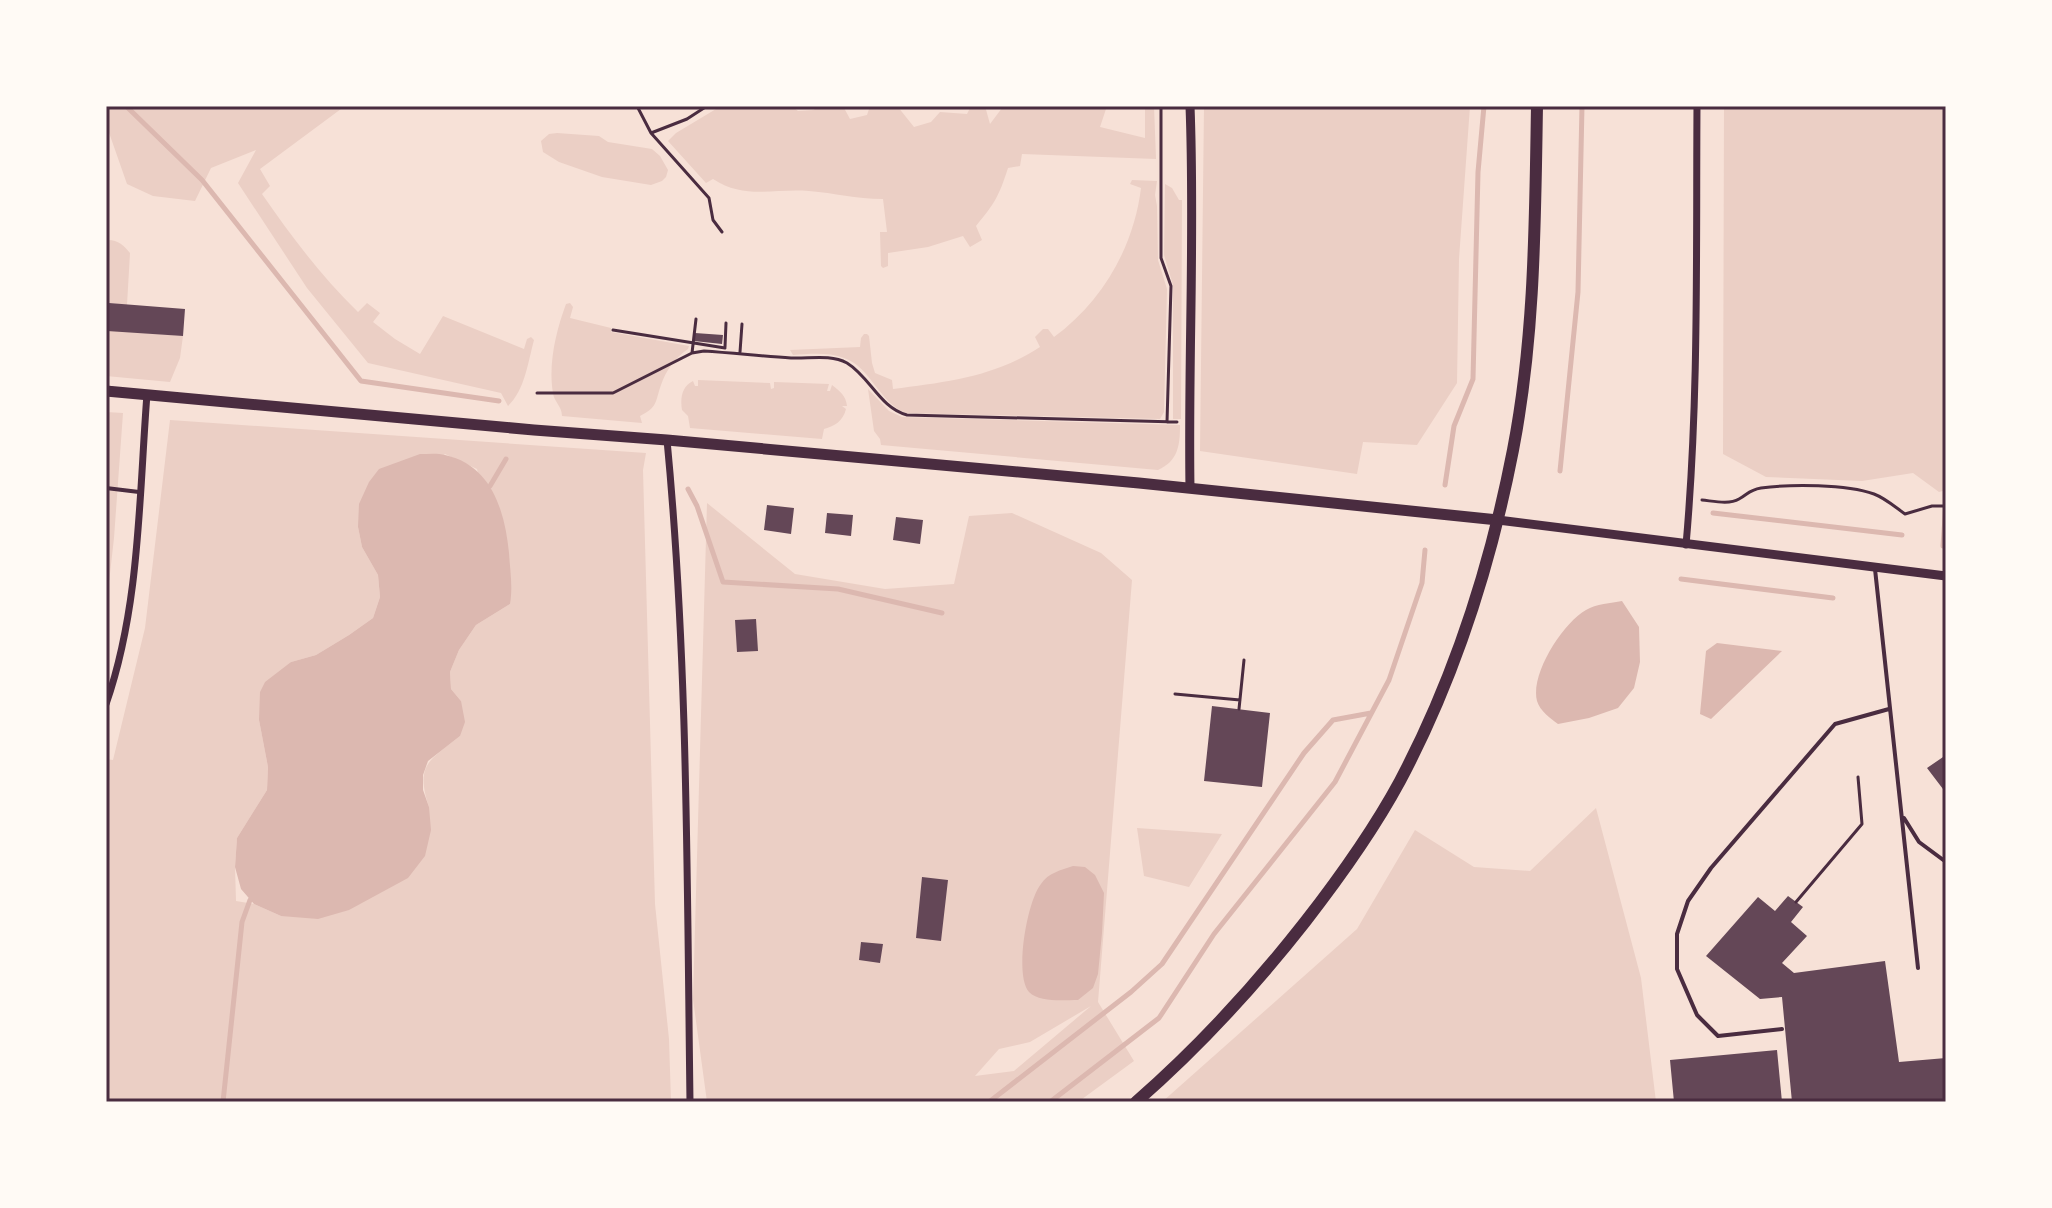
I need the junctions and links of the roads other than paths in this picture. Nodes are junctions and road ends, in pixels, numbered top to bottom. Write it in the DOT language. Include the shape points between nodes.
graph roads {
  1 [pos="1190,106"];
  2 [pos="1537,106"];
  3 [pos="1697,106"];
  4 [pos="106,391"];
  5 [pos="147,394"];
  6 [pos="667,440"];
  7 [pos="106,488"];
  8 [pos="1190,488"];
  9 [pos="140,493"];
  10 [pos="1498,520"];
  11 [pos="1686,545"];
  12 [pos="1875,568"];
  13 [pos="1946,576"];
  14 [pos="106,704"];
  15 [pos="1889,709"];
  16 [pos="1902,815"];
  17 [pos="1946,862"];
  18 [pos="1918,968"];
  19 [pos="1782,1029"];
  20 [pos="690,1102"];
  21 [pos="1136,1102"];
  1 -- 8 [label="street"];
  2 -- 10 [label="main road" via="1524,370"];
  3 -- 11 [label="street" via="1696,308"];
  4 -- 5 [label="main road"];
  5 -- 6 [label="main road"];
  5 -- 9 [label="street"];
  6 -- 8 [label="main road"];
  6 -- 20 [label="street" via="681,651"];
  7 -- 9 [label="lane"];
  8 -- 10 [label="main road"];
  9 -- 14 [label="street" via="128,615"];
  10 -- 11 [label="street"];
  10 -- 21 [label="main road" via="1467,625 1425,730 1393,792 1339,878 1269,968 1205,1039"];
  11 -- 12 [label="street"];
  12 -- 13 [label="street"];
  12 -- 15 [label="lane"];
  15 -- 16 [label="lane"];
  15 -- 19 [label="lane" via="1835,724 1688,901 1677,934 1677,969 1697,1015 1718,1036"];
  16 -- 17 [label="lane" via="1919,842"];
  16 -- 18 [label="lane"];
}
